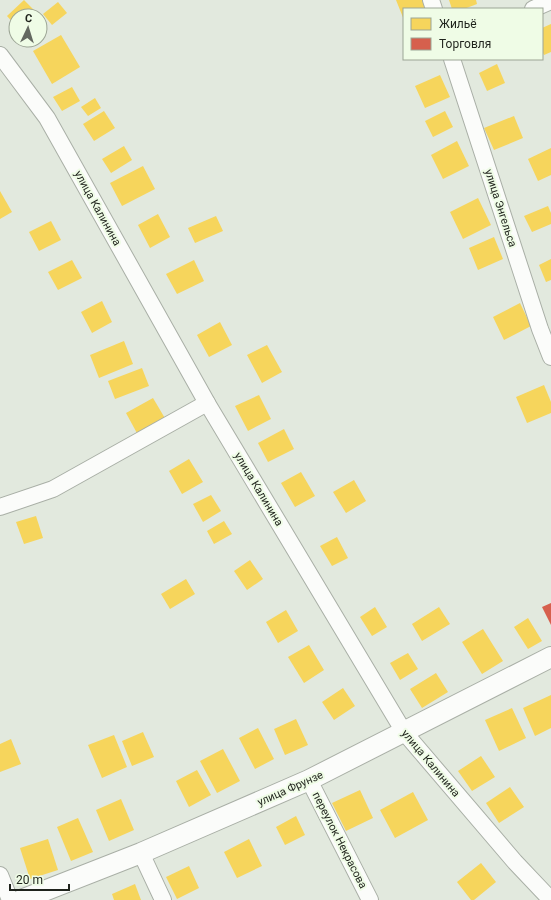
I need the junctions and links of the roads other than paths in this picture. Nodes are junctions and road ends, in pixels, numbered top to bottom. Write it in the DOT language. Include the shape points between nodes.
graph roads {
  1 [pos="551,1"];
  2 [pos="535,8"];
  3 [pos="0,55"];
  4 [pos="452,60"];
  5 [pos="545,326"];
  6 [pos="551,357"];
  7 [pos="207,403"];
  8 [pos="0,507"];
  9 [pos="551,657"];
  10 [pos="404,732"];
  11 [pos="309,780"];
  12 [pos="141,853"];
  13 [pos="0,875"];
  14 [pos="10,900"];
  15 [pos="20,900"];
  16 [pos="163,900"];
  17 [pos="370,900"];
  18 [pos="551,900"];
  1 -- 2 [label="street"];
  3 -- 7 [label="street, улица Калинина" via="47,118"];
  4 -- 5 [label="street, улица Энгельса"];
  5 -- 6 [label="street, улица Энгельса"];
  7 -- 8 [label="street" via="53,489"];
  7 -- 10 [label="street, улица Калинина"];
  9 -- 10 [label="street, улица Фрунзе"];
  10 -- 11 [label="street, улица Фрунзе"];
  10 -- 18 [label="street, улица Калинина" via="515,862"];
  11 -- 12 [label="street, улица Фрунзе"];
  11 -- 17 [label="street, переулок Некрасова"];
  12 -- 15 [label="street, улица Фрунзе"];
  12 -- 16 [label="street"];
  13 -- 14 [label="street"];
}
